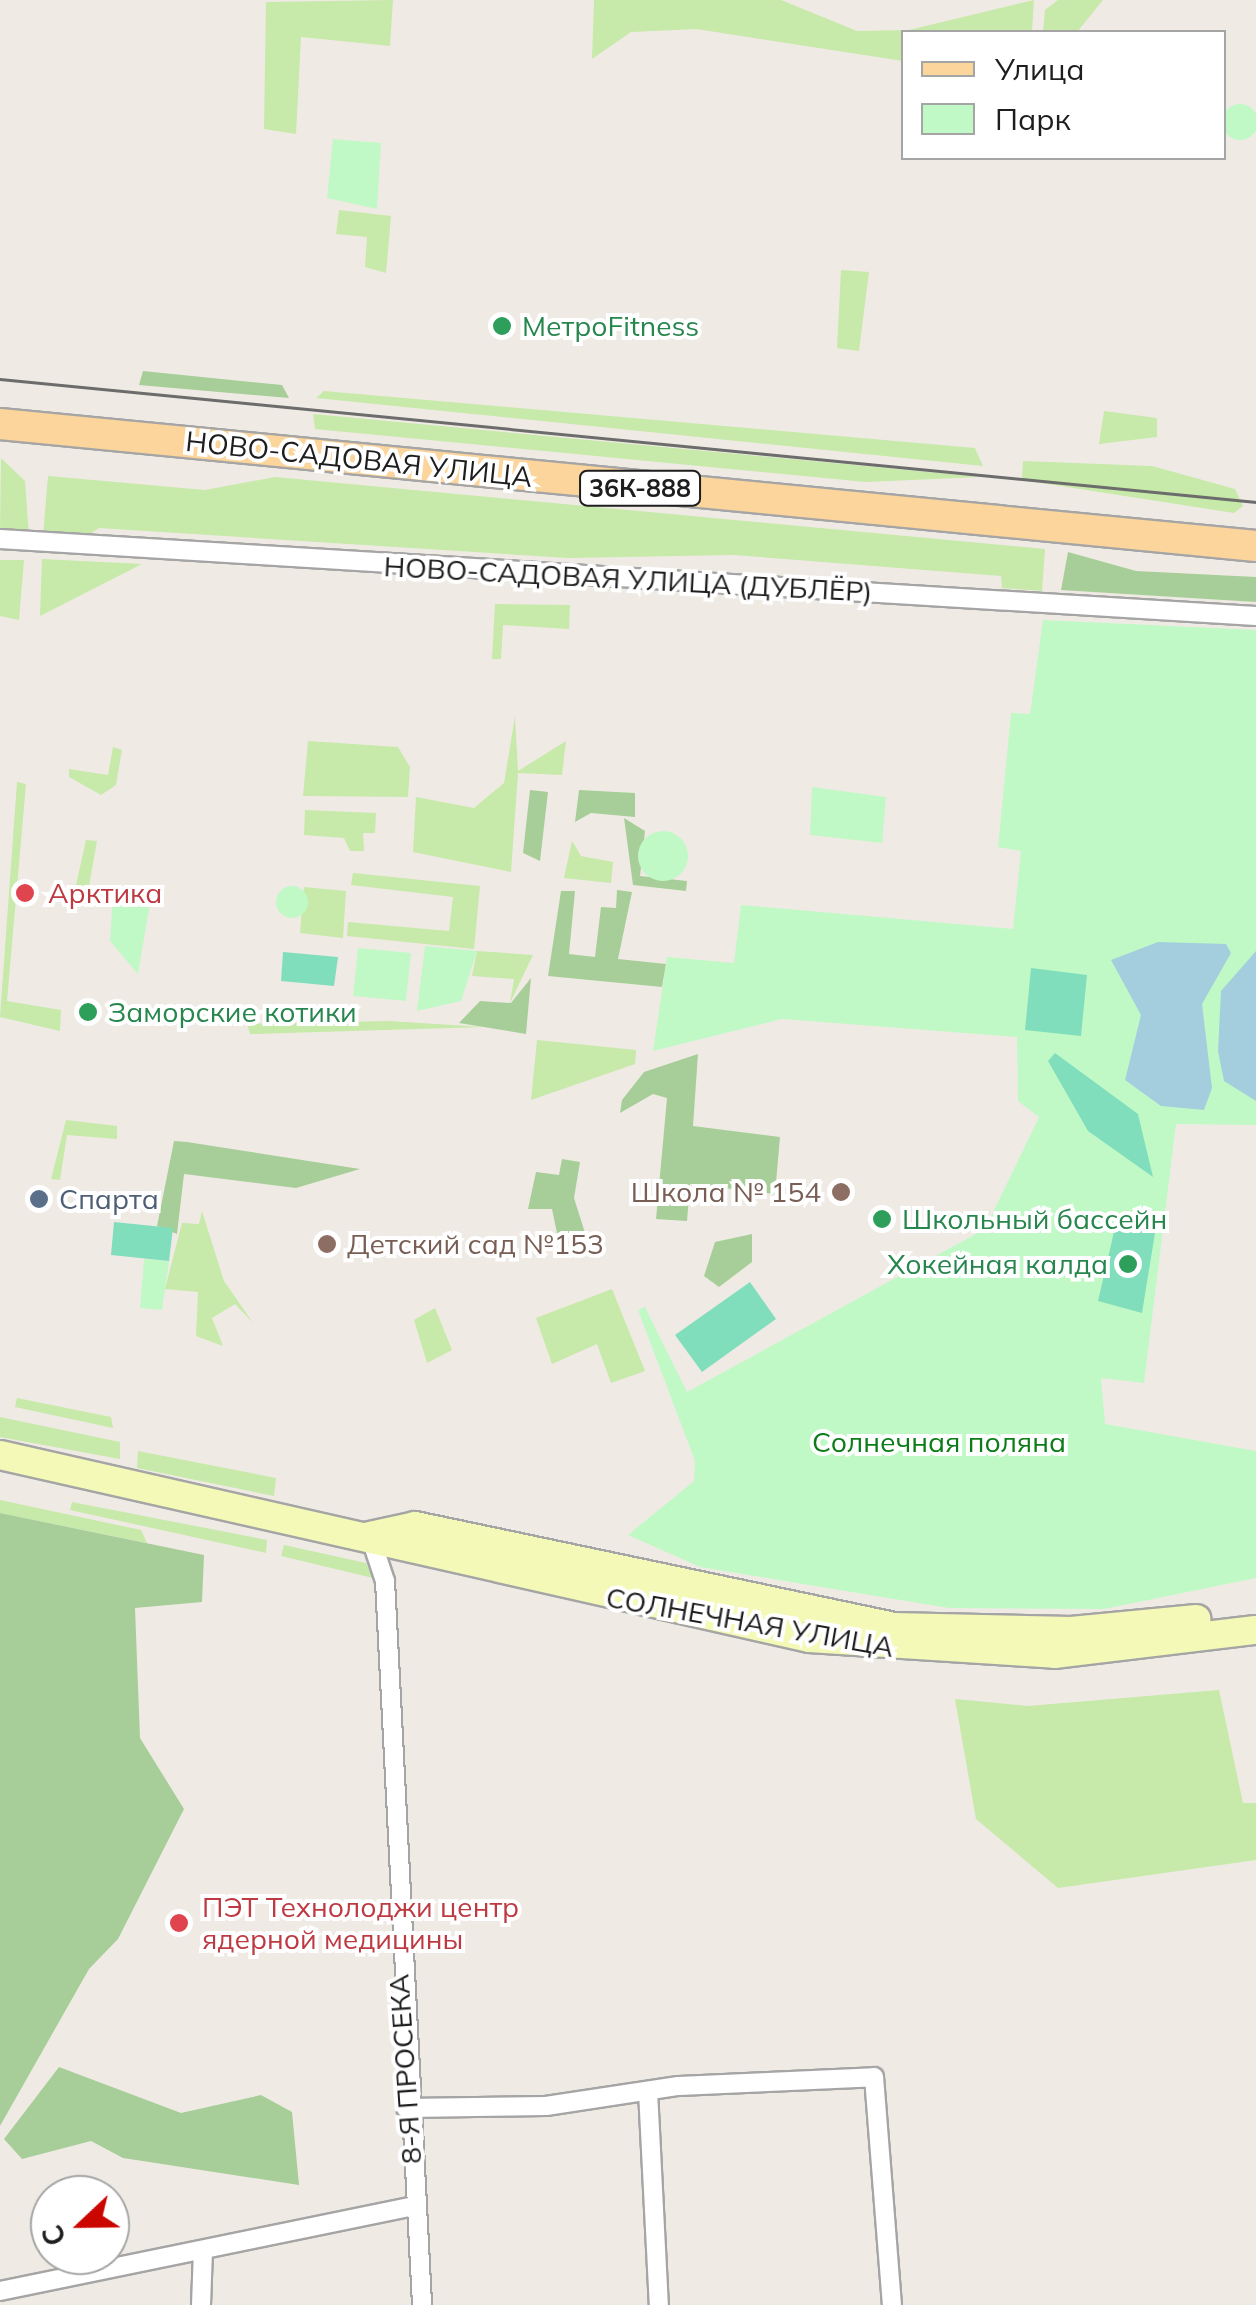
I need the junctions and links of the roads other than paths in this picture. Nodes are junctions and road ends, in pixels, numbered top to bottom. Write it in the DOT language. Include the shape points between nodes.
graph roads {
  1 [pos="0,424"];
  2 [pos="0,538"];
  3 [pos="1256,546"];
  4 [pos="1256,616"];
  5 [pos="0,1455"];
  6 [pos="370,1536"];
  7 [pos="1256,1613"];
  8 [pos="1256,1630"];
  9 [pos="648,2092"];
  10 [pos="406,2108"];
  11 [pos="415,2206"];
  12 [pos="203,2251"];
  13 [pos="0,2291"];
  14 [pos="201,2305"];
  15 [pos="422,2305"];
  16 [pos="659,2305"];
  17 [pos="892,2305"];
  1 -- 3 [label="main road, НОВО-САДОВАЯ УЛИЦА / 36К-888"];
  2 -- 4 [label="street, НОВО-САДОВАЯ УЛИЦА (ДУБЛЁР)"];
  5 -- 6 [label="main road, СОЛНЕЧНАЯ УЛИЦА"];
  6 -- 7 [label="main road, СОЛНЕЧНАЯ УЛИЦА" via="416,1526 893,1627 1071,1631"];
  6 -- 8 [label="main road, СОЛНЕЧНАЯ УЛИЦА" via="411,1555 895,1650 1054,1654"];
  6 -- 10 [label="street, 8-Я ПРОСЕКА" via="384,1581"];
  9 -- 10 [label="street" via="546,2106"];
  9 -- 16 [label="street"];
  9 -- 17 [label="street" via="874,2077"];
  10 -- 11 [label="street, 8-Я ПРОСЕКА"];
  11 -- 12 [label="street"];
  11 -- 15 [label="street, 8-Я ПРОСЕКА"];
  12 -- 13 [label="street"];
  12 -- 14 [label="street"];
}
